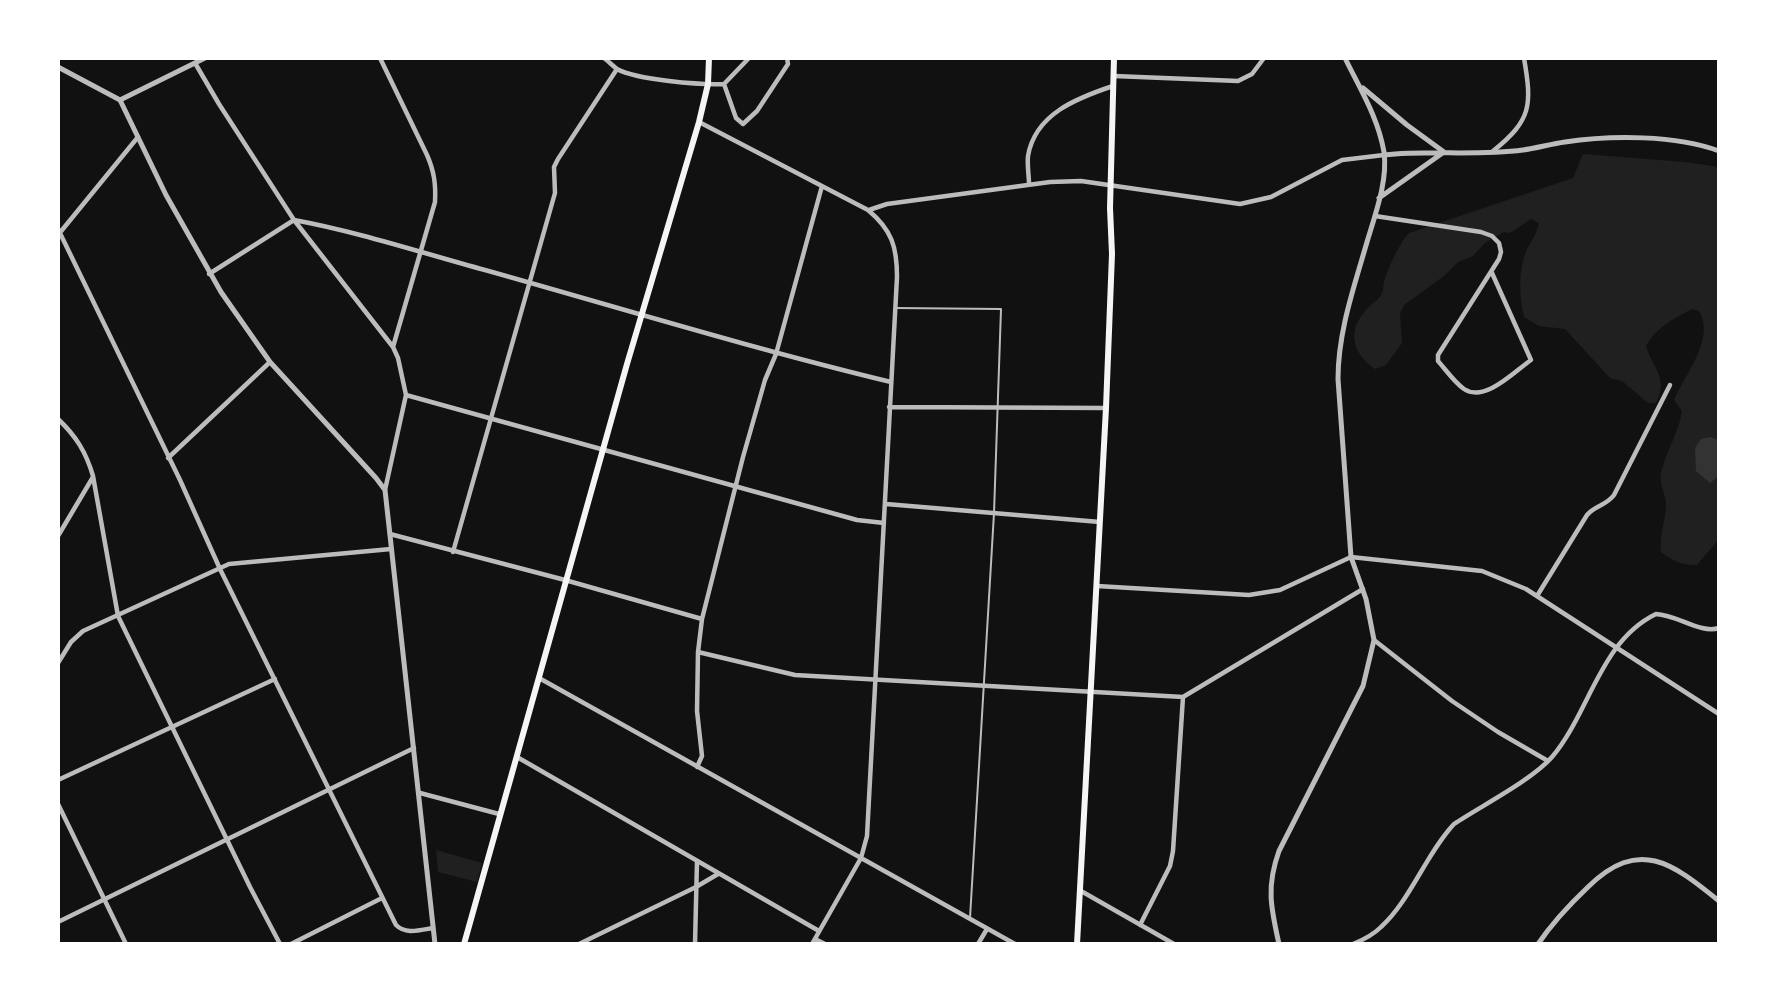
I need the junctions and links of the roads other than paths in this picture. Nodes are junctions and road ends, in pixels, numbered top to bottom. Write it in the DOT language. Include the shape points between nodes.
graph roads {
  1 [pos="205,58"];
  2 [pos="380,58"];
  3 [pos="604,58"];
  4 [pos="709,58"];
  5 [pos="748,58"];
  6 [pos="787,58"];
  7 [pos="1114,58"];
  8 [pos="1264,58"];
  9 [pos="1345,58"];
  10 [pos="1524,58"];
  11 [pos="195,63"];
  12 [pos="58,67"];
  13 [pos="617,69"];
  14 [pos="1114,76"];
  15 [pos="708,84"];
  16 [pos="724,84"];
  17 [pos="1360,85"];
  18 [pos="1114,86"];
  19 [pos="120,100"];
  20 [pos="699,122"];
  21 [pos="138,137"];
  22 [pos="1719,151"];
  23 [pos="1444,152"];
  24 [pos="1493,152"];
  25 [pos="1384,155"];
  26 [pos="1029,184"];
  27 [pos="822,186"];
  28 [pos="1379,198"];
  29 [pos="868,210"];
  30 [pos="1375,216"];
  31 [pos="295,220"];
  32 [pos="58,232"];
  33 [pos="420,251"];
  34 [pos="1492,272"];
  35 [pos="209,274"];
  36 [pos="529,282"];
  37 [pos="895,308"];
  38 [pos="642,316"];
  39 [pos="393,346"];
  40 [pos="776,354"];
  41 [pos="270,362"];
  42 [pos="891,382"];
  43 [pos="1670,385"];
  44 [pos="406,395"];
  45 [pos="889,407"];
  46 [pos="996,408"];
  47 [pos="1106,408"];
  48 [pos="58,419"];
  49 [pos="491,419"];
  50 [pos="603,450"];
  51 [pos="168,458"];
  52 [pos="93,476"];
  53 [pos="737,487"];
  54 [pos="385,490"];
  55 [pos="886,505"];
  56 [pos="994,513"];
  57 [pos="1100,522"];
  58 [pos="884,523"];
  59 [pos="390,534"];
  60 [pos="58,536"];
  61 [pos="391,549"];
  62 [pos="453,552"];
  63 [pos="1351,557"];
  64 [pos="220,569"];
  65 [pos="565,580"];
  66 [pos="1096,586"];
  67 [pos="1363,589"];
  68 [pos="1537,596"];
  69 [pos="118,616"];
  70 [pos="702,619"];
  71 [pos="1719,628"];
  72 [pos="1374,640"];
  73 [pos="1616,648"];
  74 [pos="698,652"];
  75 [pos="58,663"];
  76 [pos="538,677"];
  77 [pos="275,679"];
  78 [pos="876,680"];
  79 [pos="982,685"];
  80 [pos="1090,693"];
  81 [pos="1183,697"];
  82 [pos="1719,714"];
  83 [pos="172,726"];
  84 [pos="414,747"];
  85 [pos="516,756"];
  86 [pos="1548,761"];
  87 [pos="697,767"];
  88 [pos="58,779"];
  89 [pos="330,789"];
  90 [pos="420,793"];
  91 [pos="58,804"];
  92 [pos="499,814"];
  93 [pos="228,839"];
  94 [pos="861,858"];
  95 [pos="697,861"];
  96 [pos="719,873"];
  97 [pos="696,887"];
  98 [pos="1081,891"];
  99 [pos="382,898"];
  100 [pos="104,900"];
  101 [pos="1719,901"];
  102 [pos="970,919"];
  103 [pos="58,922"];
  104 [pos="1140,925"];
  105 [pos="433,928"];
  106 [pos="987,929"];
  107 [pos="819,931"];
  108 [pos="813,942"];
  109 [pos="125,944"];
  110 [pos="280,944"];
  111 [pos="291,944"];
  112 [pos="435,944"];
  113 [pos="464,944"];
  114 [pos="579,944"];
  115 [pos="695,944"];
  116 [pos="825,944"];
  117 [pos="978,944"];
  118 [pos="1015,944"];
  119 [pos="1077,944"];
  120 [pos="1174,944"];
  121 [pos="1279,944"];
  122 [pos="1353,944"];
  123 [pos="1538,944"];
  1 -- 11 [label="street"];
  2 -- 33 [label="street" via="434,170 435,202"];
  3 -- 13 [label="street"];
  4 -- 15 [label="main road"];
  5 -- 16 [label="street"];
  6 -- 16 [label="street" via="788,64 763,102 743,124 736,118"];
  7 -- 14 [label="main road"];
  8 -- 14 [label="street" via="1252,74 1238,81"];
  9 -- 17 [label="street"];
  10 -- 24 [label="street" via="1527,113"];
  11 -- 19 [label="street"];
  11 -- 31 [label="street"];
  12 -- 19 [label="street"];
  13 -- 15 [label="street"];
  13 -- 36 [label="street" via="554,167 555,192"];
  14 -- 18 [label="main road"];
  15 -- 16 [label="street"];
  15 -- 20 [label="main road"];
  17 -- 23 [label="street"];
  17 -- 25 [label="street" via="1377,123"];
  18 -- 26 [label="street" via="1071,103 1044,121 1028,156"];
  18 -- 47 [label="main road"];
  19 -- 21 [label="street"];
  20 -- 27 [label="street"];
  20 -- 38 [label="main road"];
  21 -- 32 [label="street"];
  21 -- 35 [label="street"];
  22 -- 24 [label="street" via="1679,141 1623,138"];
  23 -- 24 [label="street"];
  23 -- 25 [label="street"];
  23 -- 28 [label="street"];
  25 -- 26 [label="street" via="1342,160 1270,197 1240,204 1082,181"];
  25 -- 28 [label="street"];
  26 -- 29 [label="street"];
  27 -- 29 [label="street"];
  27 -- 40 [label="street"];
  28 -- 30 [label="street"];
  29 -- 37 [label="street" via="888,231 897,253"];
  30 -- 34 [label="street" via="1492,236 1501,252"];
  30 -- 63 [label="street" via="1338,355"];
  31 -- 33 [label="street"];
  31 -- 35 [label="street"];
  31 -- 39 [label="street"];
  32 -- 51 [label="street"];
  33 -- 36 [label="street"];
  33 -- 39 [label="street"];
  34 -- 34 [label="street" via="1438,355 1457,382 1474,393 1488,390 1531,360"];
  35 -- 41 [label="street"];
  36 -- 38 [label="street"];
  36 -- 49 [label="street"];
  37 -- 42 [label="street"];
  37 -- 46 [label="lane" via="1001,309"];
  38 -- 40 [label="street"];
  38 -- 50 [label="main road"];
  39 -- 44 [label="street"];
  40 -- 42 [label="street"];
  40 -- 53 [label="street"];
  41 -- 51 [label="street"];
  41 -- 54 [label="street"];
  42 -- 45 [label="street"];
  43 -- 68 [label="street" via="1614,495 1587,515"];
  44 -- 49 [label="street"];
  44 -- 54 [label="street"];
  45 -- 46 [label="street"];
  45 -- 55 [label="street"];
  46 -- 47 [label="street"];
  46 -- 56 [label="lane"];
  47 -- 57 [label="main road"];
  48 -- 52 [label="street" via="80,443"];
  49 -- 50 [label="street"];
  49 -- 62 [label="street"];
  50 -- 53 [label="street"];
  50 -- 65 [label="main road"];
  51 -- 64 [label="street"];
  52 -- 60 [label="street"];
  52 -- 69 [label="street"];
  53 -- 58 [label="street" via="857,520"];
  53 -- 70 [label="street"];
  54 -- 59 [label="street"];
  55 -- 56 [label="street"];
  55 -- 58 [label="street"];
  56 -- 57 [label="street"];
  56 -- 79 [label="lane"];
  57 -- 66 [label="main road"];
  58 -- 78 [label="street"];
  59 -- 61 [label="street"];
  59 -- 62 [label="street"];
  61 -- 64 [label="street" via="229,564"];
  61 -- 84 [label="street"];
  62 -- 65 [label="street"];
  63 -- 66 [label="street" via="1265,594"];
  63 -- 67 [label="street"];
  63 -- 68 [label="street" via="1482,571"];
  64 -- 69 [label="street"];
  64 -- 77 [label="street"];
  65 -- 70 [label="street"];
  65 -- 76 [label="main road"];
  66 -- 80 [label="main road"];
  67 -- 72 [label="street"];
  67 -- 81 [label="street"];
  68 -- 73 [label="street"];
  69 -- 75 [label="street" via="83,631"];
  69 -- 83 [label="street"];
  70 -- 74 [label="street"];
  71 -- 73 [label="street" via="1704,629 1656,614 1634,628"];
  72 -- 86 [label="street" via="1452,701"];
  72 -- 121 [label="street" via="1363,686 1271,873 1269,898"];
  73 -- 82 [label="street"];
  73 -- 86 [label="street"];
  74 -- 78 [label="street" via="795,675"];
  74 -- 87 [label="street" via="702,756"];
  76 -- 85 [label="main road"];
  76 -- 87 [label="street"];
  77 -- 83 [label="street"];
  77 -- 89 [label="street"];
  78 -- 79 [label="street"];
  78 -- 94 [label="street" via="867,836"];
  79 -- 80 [label="street"];
  79 -- 102 [label="lane"];
  80 -- 81 [label="street"];
  80 -- 98 [label="main road"];
  81 -- 104 [label="street" via="1170,866"];
  83 -- 88 [label="street"];
  83 -- 93 [label="street"];
  84 -- 89 [label="street"];
  84 -- 90 [label="street"];
  85 -- 92 [label="main road"];
  85 -- 95 [label="street"];
  86 -- 122 [label="street" via="1454,824 1392,916"];
  87 -- 94 [label="street"];
  89 -- 93 [label="street"];
  89 -- 99 [label="street"];
  90 -- 92 [label="street"];
  90 -- 105 [label="street"];
  91 -- 100 [label="street"];
  92 -- 113 [label="main road"];
  93 -- 100 [label="street"];
  93 -- 110 [label="street"];
  94 -- 102 [label="street"];
  94 -- 107 [label="street"];
  95 -- 96 [label="street"];
  95 -- 97 [label="street"];
  96 -- 97 [label="street"];
  96 -- 107 [label="street"];
  97 -- 114 [label="street"];
  97 -- 115 [label="street"];
  98 -- 104 [label="street"];
  98 -- 119 [label="main road"];
  99 -- 105 [label="street" via="401,930"];
  99 -- 111 [label="street"];
  100 -- 103 [label="street"];
  100 -- 109 [label="street"];
  101 -- 123 [label="street" via="1664,864 1634,859 1605,870 1565,908"];
  102 -- 106 [label="street"];
  104 -- 120 [label="street"];
  105 -- 112 [label="street"];
  106 -- 117 [label="street"];
  106 -- 118 [label="street"];
  107 -- 108 [label="street"];
  108 -- 116 [label="street"];
}
